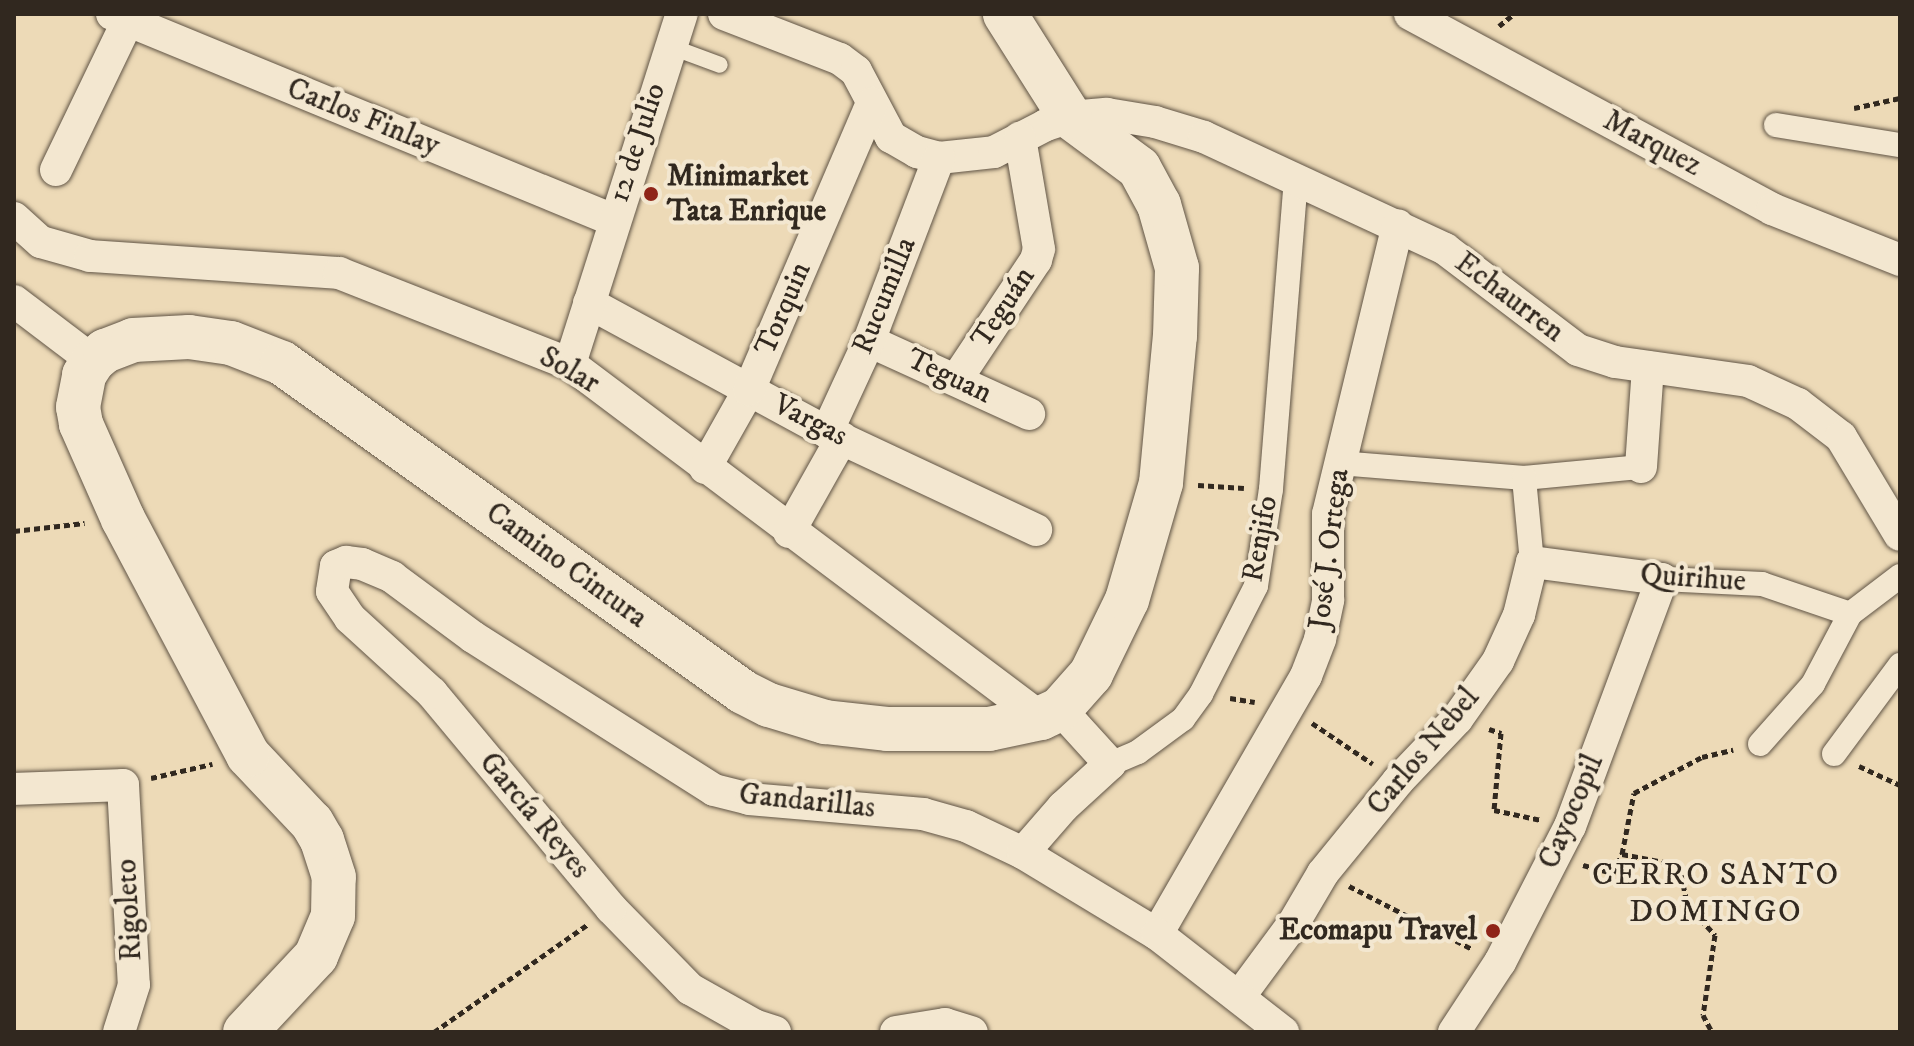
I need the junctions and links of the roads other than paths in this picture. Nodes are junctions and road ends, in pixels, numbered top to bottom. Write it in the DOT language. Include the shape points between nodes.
graph roads {
  1 [pos="682,14"];
  2 [pos="724,14"];
  3 [pos="1005,14"];
  4 [pos="1410,14"];
  5 [pos="124,16"];
  6 [pos="669,46"];
  7 [pos="720,65"];
  8 [pos="872,103"];
  9 [pos="1070,117"];
  10 [pos="1776,125"];
  11 [pos="1020,138"];
  12 [pos="1900,145"];
  13 [pos="939,158"];
  14 [pos="56,170"];
  15 [pos="1296,180"];
  16 [pos="14,218"];
  17 [pos="613,220"];
  18 [pos="1398,225"];
  19 [pos="1900,260"];
  20 [pos="14,301"];
  21 [pos="589,303"];
  22 [pos="869,341"];
  23 [pos="93,361"];
  24 [pos="570,364"];
  25 [pos="1648,367"];
  26 [pos="956,380"];
  27 [pos="749,390"];
  28 [pos="1029,414"];
  29 [pos="834,435"];
  30 [pos="1339,463"];
  31 [pos="1641,467"];
  32 [pos="705,468"];
  33 [pos="1524,478"];
  34 [pos="1036,530"];
  35 [pos="789,532"];
  36 [pos="1900,535"];
  37 [pos="1532,562"];
  38 [pos="336,566"];
  39 [pos="1900,576"];
  40 [pos="1662,579"];
  41 [pos="1850,614"];
  42 [pos="1900,665"];
  43 [pos="1051,714"];
  44 [pos="1760,744"];
  45 [pos="1834,754"];
  46 [pos="1110,764"];
  47 [pos="14,789"];
  48 [pos="1023,853"];
  49 [pos="1157,934"];
  50 [pos="1239,997"];
  51 [pos="119,1032"];
  52 [pos="245,1032"];
  53 [pos="775,1032"];
  54 [pos="896,1032"];
  55 [pos="972,1032"];
  56 [pos="1283,1032"];
  57 [pos="1454,1032"];
  1 -- 6 [label="street, 12 de Julio"];
  2 -- 8 [label="street" via="840,59 856,71"];
  3 -- 9 [label="main road"];
  4 -- 19 [label="street, Marquez" via="1772,209"];
  5 -- 14 [label="street"];
  5 -- 17 [label="street, Carlos Finlay"];
  6 -- 7 [label="lane"];
  6 -- 17 [label="street, 12 de Julio"];
  8 -- 13 [label="street" via="891,137"];
  8 -- 27 [label="street, Torquin"];
  9 -- 11 [label="street, Echaurren"];
  9 -- 15 [label="street, Echaurren" via="1107,114 1155,122 1204,137"];
  9 -- 43 [label="main road" via="1139,168 1159,205 1177,268 1175,336 1161,483 1127,600 1091,674"];
  10 -- 12 [label="street"];
  11 -- 13 [label="street, Echaurren" via="994,152"];
  11 -- 26 [label="street, Teguán" via="1039,249"];
  13 -- 22 [label="street, Rucumilla"];
  15 -- 18 [label="street, Echaurren"];
  15 -- 46 [label="street, Renjifo" via="1271,489 1256,586 1183,719 1138,752"];
  16 -- 24 [label="street, Solar" via="41,242 90,256 339,273"];
  17 -- 21 [label="street, 12 de Julio"];
  18 -- 25 [label="street, Echaurren" via="1445,249 1578,350"];
  18 -- 30 [label="street, José J. Ortega"];
  20 -- 23 [label="street"];
  21 -- 24 [label="street, 12 de Julio"];
  21 -- 27 [label="street, Vargas"];
  22 -- 26 [label="street, Teguan"];
  22 -- 29 [label="street, Rucumilla"];
  23 -- 43 [label="main road, Camino Cintura" via="133,340 189,337 231,343 282,363 743,692 769,705 825,722 887,729 989,729"];
  23 -- 52 [label="main road" via="79,391 81,424 123,519 248,755 322,840 332,868 330,926 316,956"];
  24 -- 32 [label="street, Solar"];
  25 -- 31 [label="street"];
  25 -- 36 [label="street, Echaurren" via="1748,381 1798,404 1841,437"];
  26 -- 28 [label="street, Teguan"];
  27 -- 29 [label="street, Vargas"];
  27 -- 32 [label="street, Torquin"];
  29 -- 34 [label="street, Vargas"];
  29 -- 35 [label="street, Rucumilla"];
  30 -- 33 [label="street"];
  30 -- 49 [label="street, José J. Ortega" via="1328,514 1328,600 1306,676"];
  31 -- 33 [label="street"];
  32 -- 35 [label="street, Solar"];
  33 -- 37 [label="street, Carlos Nebel"];
  35 -- 43 [label="street, Solar"];
  37 -- 40 [label="street, Quirihue"];
  37 -- 50 [label="street, Carlos Nebel" via="1519,615 1498,661 1457,719 1323,873"];
  38 -- 48 [label="street, Gandarillas" via="362,564 392,577 473,637 714,790 749,799 923,814 966,826"];
  38 -- 53 [label="street, García Reyes" via="332,591 350,618 432,693 611,908 690,989"];
  39 -- 41 [label="street"];
  40 -- 41 [label="street, Quirihue" via="1762,584"];
  40 -- 57 [label="street, Cayocopil" via="1570,826 1500,962"];
  41 -- 44 [label="street" via="1813,684"];
  42 -- 45 [label="street"];
  43 -- 46 [label="street, Solar"];
  46 -- 48 [label="street, Renjifo"];
  47 -- 51 [label="street, Rigoleto" via="123,785 134,985"];
  48 -- 49 [label="street, Gandarillas"];
  49 -- 50 [label="street, Gandarillas"];
  50 -- 56 [label="street, Gandarillas"];
  54 -- 55 [label="street" via="945,1024"];
}
